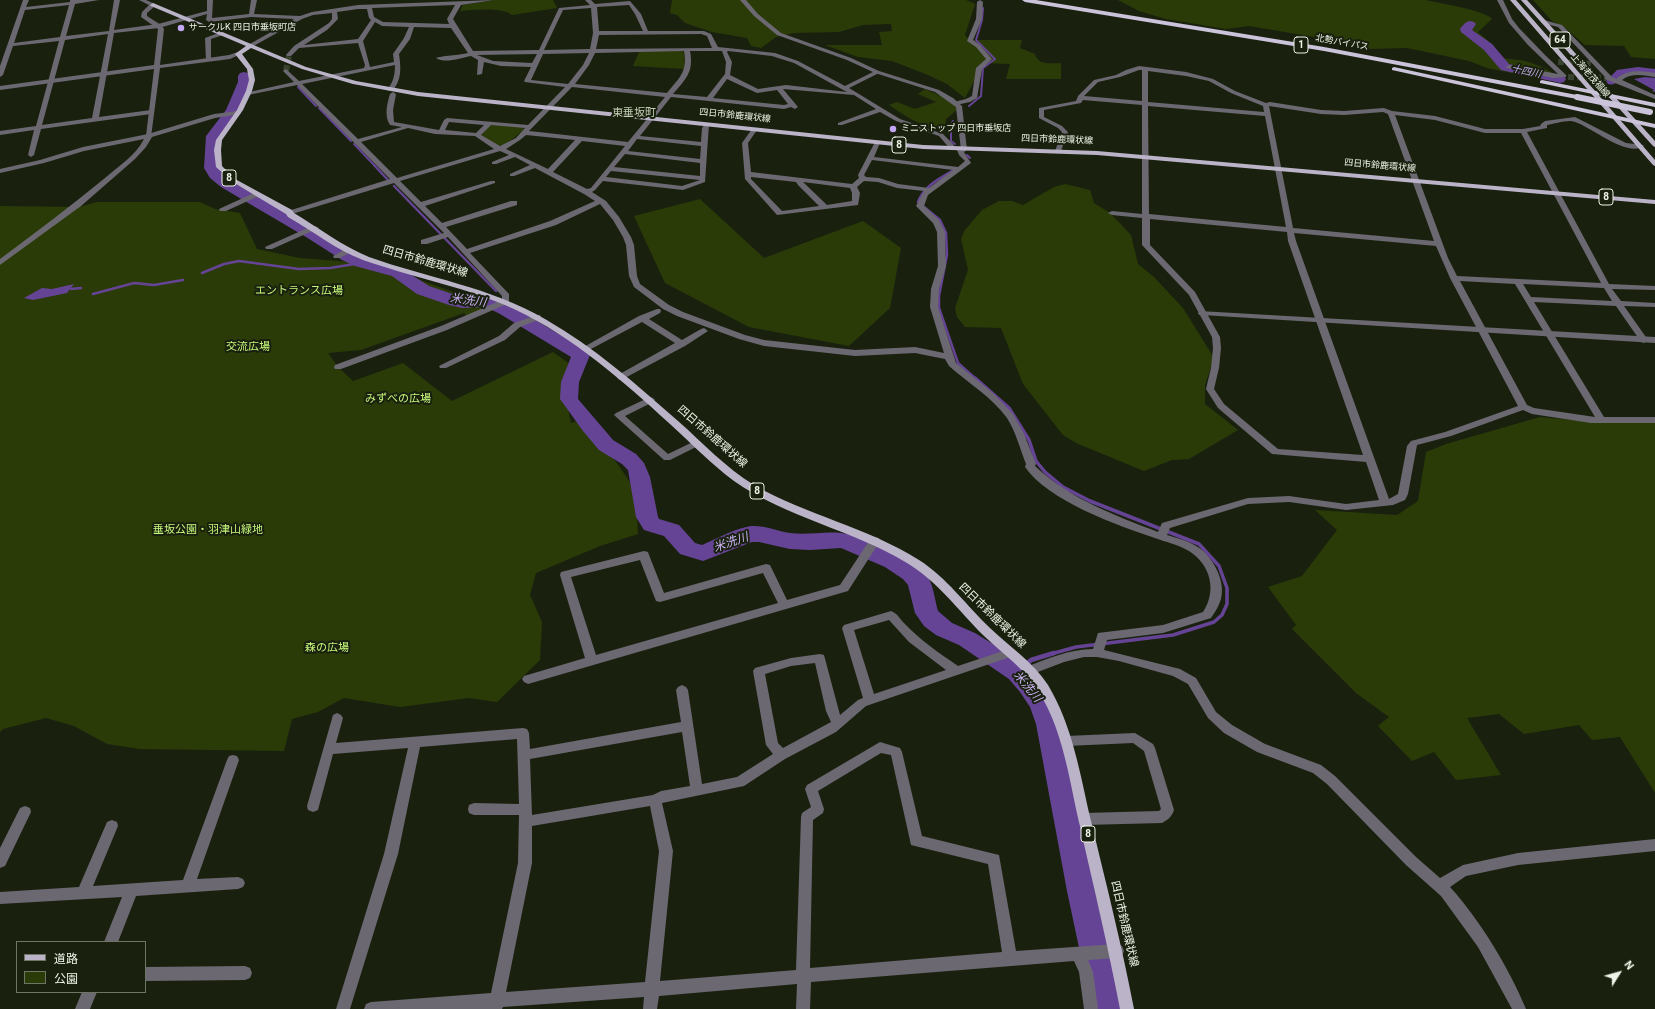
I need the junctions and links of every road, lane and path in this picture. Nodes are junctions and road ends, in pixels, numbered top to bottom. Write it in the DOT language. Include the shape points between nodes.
graph roads {
  1 [pos="26,0"];
  2 [pos="96,0"];
  3 [pos="117,0"];
  4 [pos="142,0"];
  5 [pos="161,0"];
  6 [pos="210,0"];
  7 [pos="254,0"];
  8 [pos="374,0"];
  9 [pos="491,0"];
  10 [pos="588,0"];
  11 [pos="743,0"];
  12 [pos="1024,0"];
  13 [pos="1500,0"];
  14 [pos="1513,0"];
  15 [pos="1524,0"];
  16 [pos="73,1"];
  17 [pos="980,2"];
  18 [pos="459,3"];
  19 [pos="153,5"];
  20 [pos="373,6"];
  21 [pos="594,6"];
  22 [pos="366,7"];
  23 [pos="23,8"];
  24 [pos="334,10"];
  25 [pos="209,12"];
  26 [pos="251,15"];
  27 [pos="184,18"];
  28 [pos="300,18"];
  29 [pos="375,20"];
  30 [pos="1158,22"];
  31 [pos="1544,22"];
  32 [pos="159,26"];
  33 [pos="412,26"];
  34 [pos="453,26"];
  35 [pos="111,32"];
  36 [pos="646,32"];
  37 [pos="596,33"];
  38 [pos="221,34"];
  39 [pos="63,38"];
  40 [pos="360,41"];
  41 [pos="11,45"];
  42 [pos="250,46"];
  43 [pos="295,47"];
  44 [pos="726,49"];
  45 [pos="687,50"];
  46 [pos="716,50"];
  47 [pos="593,51"];
  48 [pos="540,52"];
  49 [pos="238,54"];
  50 [pos="471,54"];
  51 [pos="7,55"];
  52 [pos="288,55"];
  53 [pos="0,57"];
  54 [pos="439,58"];
  55 [pos="208,60"];
  56 [pos="481,60"];
  57 [pos="1429,61"];
  58 [pos="1548,62"];
  59 [pos="1558,62"];
  60 [pos="398,63"];
  61 [pos="534,65"];
  62 [pos="156,67"];
  63 [pos="1509,67"];
  64 [pos="367,68"];
  65 [pos="1144,69"];
  66 [pos="286,71"];
  67 [pos="877,72"];
  68 [pos="0,74"];
  69 [pos="102,74"];
  70 [pos="479,74"];
  71 [pos="1655,75"];
  72 [pos="329,76"];
  73 [pos="726,77"];
  74 [pos="1612,80"];
  75 [pos="51,81"];
  76 [pos="1538,81"];
  77 [pos="299,83"];
  78 [pos="570,86"];
  79 [pos="0,88"];
  80 [pos="778,88"];
  81 [pos="844,88"];
  82 [pos="248,92"];
  83 [pos="392,92"];
  84 [pos="1592,92"];
  85 [pos="856,94"];
  86 [pos="668,95"];
  87 [pos="1612,96"];
  88 [pos="1655,96"];
  89 [pos="1080,98"];
  90 [pos="709,99"];
  91 [pos="956,103"];
  92 [pos="1145,104"];
  93 [pos="1266,105"];
  94 [pos="1655,105"];
  95 [pos="549,109"];
  96 [pos="882,109"];
  97 [pos="151,112"];
  98 [pos="1652,112"];
  99 [pos="236,113"];
  100 [pos="1391,113"];
  101 [pos="1268,114"];
  102 [pos="1614,118"];
  103 [pos="649,119"];
  104 [pos="95,120"];
  105 [pos="1635,122"];
  106 [pos="489,123"];
  107 [pos="840,124"];
  108 [pos="707,125"];
  109 [pos="411,126"];
  110 [pos="1655,126"];
  111 [pos="530,127"];
  112 [pos="38,128"];
  113 [pos="754,130"];
  114 [pos="1523,131"];
  115 [pos="441,132"];
  116 [pos="0,133"];
  117 [pos="525,133"];
  118 [pos="477,135"];
  119 [pos="149,136"];
  120 [pos="634,137"];
  121 [pos="580,139"];
  122 [pos="357,141"];
  123 [pos="877,143"];
  124 [pos="629,144"];
  125 [pos="704,144"];
  126 [pos="1655,145"];
  127 [pos="1641,146"];
  128 [pos="500,148"];
  129 [pos="959,150"];
  130 [pos="622,152"];
  131 [pos="1058,152"];
  132 [pos="31,155"];
  133 [pos="515,155"];
  134 [pos="1145,157"];
  135 [pos="869,158"];
  136 [pos="704,161"];
  137 [pos="494,163"];
  138 [pos="1655,164"];
  139 [pos="536,166"];
  140 [pos="609,169"];
  141 [pos="959,169"];
  142 [pos="1278,169"];
  143 [pos="0,171"];
  144 [pos="549,172"];
  145 [pos="747,174"];
  146 [pos="512,175"];
  147 [pos="703,178"];
  148 [pos="601,179"];
  149 [pos="798,179"];
  150 [pos="863,179"];
  151 [pos="395,180"];
  152 [pos="1416,181"];
  153 [pos="493,182"];
  154 [pos="853,186"];
  155 [pos="927,190"];
  156 [pos="587,192"];
  157 [pos="1557,193"];
  158 [pos="254,196"];
  159 [pos="601,201"];
  160 [pos="1655,202"];
  161 [pos="514,203"];
  162 [pos="419,205"];
  163 [pos="223,208"];
  164 [pos="825,208"];
  165 [pos="289,212"];
  166 [pos="1112,213"];
  167 [pos="1146,216"];
  168 [pos="441,226"];
  169 [pos="313,228"];
  170 [pos="1290,230"];
  171 [pos="445,236"];
  172 [pos="424,242"];
  173 [pos="1438,244"];
  174 [pos="269,247"];
  175 [pos="347,252"];
  176 [pos="465,252"];
  177 [pos="337,256"];
  178 [pos="0,263"];
  179 [pos="1454,278"];
  180 [pos="1516,281"];
  181 [pos="1607,286"];
  182 [pos="1655,288"];
  183 [pos="1527,299"];
  184 [pos="503,302"];
  185 [pos="1618,303"];
  186 [pos="1655,305"];
  187 [pos="657,311"];
  188 [pos="1202,313"];
  189 [pos="535,318"];
  190 [pos="642,318"];
  191 [pos="1320,319"];
  192 [pos="1482,330"];
  193 [pos="704,331"];
  194 [pos="1548,334"];
  195 [pos="1644,340"];
  196 [pos="1655,340"];
  197 [pos="682,344"];
  198 [pos="586,348"];
  199 [pos="949,357"];
  200 [pos="443,366"];
  201 [pos="338,367"];
  202 [pos="622,377"];
  203 [pos="650,400"];
  204 [pos="1522,407"];
  205 [pos="1601,420"];
  206 [pos="1655,420"];
  207 [pos="697,443"];
  208 [pos="1370,459"];
  209 [pos="1385,503"];
  210 [pos="1163,533"];
  211 [pos="874,543"];
  212 [pos="784,605"];
  213 [pos="1098,652"];
  214 [pos="1009,653"];
  215 [pos="592,661"];
  216 [pos="1025,667"];
  217 [pos="957,671"];
  218 [pos="528,679"];
  219 [pos="682,690"];
  220 [pos="870,700"];
  221 [pos="337,718"];
  222 [pos="838,723"];
  223 [pos="686,726"];
  224 [pos="1066,741"];
  225 [pos="415,742"];
  226 [pos="328,749"];
  227 [pos="524,754"];
  228 [pos="781,756"];
  229 [pos="233,760"];
  230 [pos="697,790"];
  231 [pos="655,800"];
  232 [pos="313,806"];
  233 [pos="474,809"];
  234 [pos="25,812"];
  235 [pos="526,816"];
  236 [pos="1084,819"];
  237 [pos="112,826"];
  238 [pos="1655,845"];
  239 [pos="0,862"];
  240 [pos="238,883"];
  241 [pos="188,886"];
  242 [pos="1439,886"];
  243 [pos="132,889"];
  244 [pos="83,893"];
  245 [pos="0,898"];
  246 [pos="111,941"];
  247 [pos="1113,952"];
  248 [pos="1081,954"];
  249 [pos="1010,958"];
  250 [pos="245,973"];
  251 [pos="146,974"];
  252 [pos="803,976"];
  253 [pos="653,989"];
  254 [pos="90,993"];
  255 [pos="496,1004"];
  256 [pos="82,1009"];
  257 [pos="343,1009"];
  258 [pos="370,1009"];
  259 [pos="650,1009"];
  260 [pos="803,1009"];
  261 [pos="1091,1009"];
  262 [pos="1127,1009"];
  263 [pos="1519,1009"];
  1 -- 23 [label="street"];
  2 -- 16 [label="street"];
  3 -- 35 [label="street"];
  4 -- 19 [label="street"];
  5 -- 19 [label="main road"];
  6 -- 25 [label="street"];
  7 -- 26 [label="street"];
  8 -- 20 [label="street"];
  9 -- 18 [label="street"];
  10 -- 21 [label="street"];
  11 -- 67 [label="street" via="779,34 850,59"];
  12 -- 30 [label="highway, 北勢バイパス / 1"];
  13 -- 58 [label="street" via="1510,20"];
  14 -- 84 [label="main road, 上海老茂福線 / 64"];
  15 -- 31 [label="main road, 上海老茂福線 / 64"];
  16 -- 23 [label="street"];
  16 -- 39 [label="street"];
  17 -- 91 [label="street" via="979,18 970,41 989,59 978,68 975,97"];
  18 -- 20 [label="street"];
  18 -- 34 [label="street" via="450,19"];
  19 -- 27 [label="main road, 四日市鈴鹿環状線 / 8"];
  19 -- 32 [label="street" via="143,16"];
  20 -- 22 [label="street"];
  21 -- 36 [label="street" via="630,3"];
  21 -- 37 [label="street"];
  21 -- 48 [label="street" via="561,9"];
  22 -- 24 [label="street" via="342,7"];
  22 -- 29 [label="street"];
  23 -- 41 [label="street"];
  24 -- 28 [label="street"];
  24 -- 43 [label="street" via="335,19 331,24"];
  25 -- 26 [label="street" via="209,20"];
  25 -- 27 [label="street"];
  26 -- 28 [label="street"];
  27 -- 32 [label="street"];
  27 -- 38 [label="main road, 四日市鈴鹿環状線 / 8"];
  28 -- 42 [label="street"];
  29 -- 33 [label="street" via="392,26"];
  29 -- 40 [label="street"];
  30 -- 57 [label="highway, 1"];
  30 -- 98 [label="highway, 北勢バイパス / 1, bridge" via="1331,50"];
  30 -- 102 [label="highway, 1" via="1408,72"];
  31 -- 74 [label="street" via="1560,26"];
  31 -- 87 [label="main road, 上海老茂福線 / 64"];
  32 -- 35 [label="street"];
  32 -- 62 [label="street" via="161,29"];
  33 -- 34 [label="street"];
  33 -- 60 [label="street" via="407,39 397,51"];
  34 -- 50 [label="street"];
  35 -- 39 [label="street"];
  35 -- 69 [label="street"];
  36 -- 37 [label="street"];
  36 -- 46 [label="street" via="702,32 709,35"];
  37 -- 47 [label="street"];
  38 -- 42 [label="main road, 四日市鈴鹿環状線 / 8"];
  38 -- 55 [label="street" via="208,38"];
  39 -- 41 [label="street"];
  39 -- 75 [label="street"];
  40 -- 43 [label="street"];
  40 -- 64 [label="street"];
  41 -- 51 [label="street"];
  42 -- 49 [label="main road"];
  42 -- 72 [label="main road, 四日市鈴鹿環状線 / 8"];
  43 -- 52 [label="street"];
  44 -- 46 [label="street"];
  44 -- 73 [label="street" via="724,52 729,62"];
  44 -- 81 [label="street" via="781,56"];
  45 -- 46 [label="street"];
  45 -- 47 [label="street"];
  45 -- 86 [label="street" via="688,71"];
  47 -- 48 [label="street"];
  47 -- 78 [label="street"];
  48 -- 50 [label="street"];
  48 -- 61 [label="street"];
  49 -- 55 [label="street"];
  49 -- 82 [label="main road, 四日市鈴鹿環状線 / 8" via="249,66 252,75"];
  50 -- 54 [label="street"];
  50 -- 56 [label="street"];
  51 -- 53 [label="street"];
  51 -- 68 [label="street"];
  55 -- 62 [label="street"];
  56 -- 61 [label="street" via="507,65"];
  56 -- 70 [label="street"];
  58 -- 59 [label="street"];
  58 -- 63 [label="street" via="1566,76 1553,76"];
  60 -- 64 [label="street"];
  60 -- 83 [label="street" via="397,78"];
  61 -- 78 [label="street" via="527,81"];
  62 -- 69 [label="street"];
  62 -- 97 [label="street"];
  64 -- 72 [label="street"];
  65 -- 89 [label="street" via="1136,68 1118,76 1096,81"];
  65 -- 92 [label="street"];
  65 -- 93 [label="street" via="1211,80"];
  66 -- 77 [label="street"];
  67 -- 81 [label="street"];
  67 -- 91 [label="street" via="937,91"];
  69 -- 75 [label="street"];
  69 -- 104 [label="street"];
  71 -- 74 [label="street" via="1626,74"];
  72 -- 77 [label="street"];
  72 -- 83 [label="main road, 四日市鈴鹿環状線 / 8"];
  73 -- 80 [label="street" via="757,92"];
  73 -- 90 [label="street"];
  74 -- 88 [label="street"];
  75 -- 79 [label="street"];
  75 -- 112 [label="street"];
  76 -- 84 [label="highway"];
  77 -- 82 [label="street"];
  77 -- 122 [label="street"];
  78 -- 86 [label="street"];
  78 -- 95 [label="street"];
  80 -- 85 [label="street"];
  80 -- 90 [label="street" via="793,106"];
  81 -- 85 [label="street"];
  82 -- 99 [label="main road, 四日市鈴鹿環状線 / 8"];
  83 -- 95 [label="main road, 四日市鈴鹿環状線 / 8"];
  83 -- 109 [label="street" via="389,121 392,124"];
  84 -- 87 [label="highway"];
  84 -- 102 [label="main road, 上海老茂福線 / 64"];
  85 -- 96 [label="street"];
  86 -- 90 [label="street"];
  86 -- 103 [label="street"];
  87 -- 94 [label="highway"];
  87 -- 105 [label="main road, 上海老茂福線 / 64"];
  89 -- 92 [label="street"];
  89 -- 131 [label="street" via="1079,102 1044,108 1040,111 1042,118 1065,132"];
  91 -- 129 [label="street" via="961,118"];
  92 -- 101 [label="street"];
  92 -- 134 [label="street"];
  93 -- 100 [label="street" via="1321,112 1384,110"];
  93 -- 101 [label="street"];
  95 -- 103 [label="main road, 四日市鈴鹿環状線 / 8"];
  95 -- 111 [label="street"];
  96 -- 107 [label="street"];
  96 -- 129 [label="street" via="898,120 941,135"];
  97 -- 104 [label="street"];
  97 -- 119 [label="street"];
  99 -- 119 [label="street" via="214,116"];
  99 -- 158 [label="main road, 四日市鈴鹿環状線 / 8" via="218,142 219,167"];
  100 -- 114 [label="street" via="1435,118 1485,131"];
  100 -- 152 [label="street"];
  101 -- 142 [label="street"];
  102 -- 105 [label="highway, 1"];
  102 -- 127 [label="main road, 上海老茂福線 / 64"];
  103 -- 108 [label="main road, 四日市鈴鹿環状線 / 8"];
  103 -- 120 [label="street"];
  104 -- 112 [label="street"];
  105 -- 110 [label="highway, 1"];
  105 -- 126 [label="main road, 上海老茂福線 / 64"];
  106 -- 111 [label="street"];
  106 -- 115 [label="street" via="447,120"];
  106 -- 118 [label="street"];
  108 -- 113 [label="main road, 四日市鈴鹿環状線 / 8"];
  108 -- 125 [label="street"];
  109 -- 115 [label="street"];
  109 -- 122 [label="street"];
  111 -- 117 [label="street"];
  112 -- 116 [label="street"];
  112 -- 132 [label="street"];
  113 -- 123 [label="main road, 四日市鈴鹿環状線 / 8"];
  113 -- 145 [label="street" via="745,144"];
  114 -- 127 [label="street" via="1545,127 1545,123 1575,119 1625,145"];
  114 -- 157 [label="street"];
  115 -- 118 [label="street"];
  117 -- 121 [label="street"];
  117 -- 128 [label="street"];
  118 -- 128 [label="street"];
  119 -- 143 [label="street" via="83,149 42,162"];
  119 -- 178 [label="street" via="133,158 78,204"];
  120 -- 124 [label="street"];
  120 -- 125 [label="street"];
  121 -- 124 [label="street"];
  121 -- 144 [label="street"];
  122 -- 151 [label="street"];
  123 -- 129 [label="main road, 四日市鈴鹿環状線 / 8"];
  123 -- 135 [label="street"];
  124 -- 130 [label="street"];
  125 -- 136 [label="street"];
  127 -- 138 [label="main road, 上海老茂福線 / 64"];
  128 -- 133 [label="street"];
  128 -- 151 [label="street"];
  129 -- 131 [label="main road, 四日市鈴鹿環状線 / 8"];
  129 -- 141 [label="street" via="968,161"];
  130 -- 136 [label="street"];
  130 -- 140 [label="street"];
  131 -- 134 [label="main road, 四日市鈴鹿環状線 / 8"];
  133 -- 137 [label="street"];
  133 -- 139 [label="street"];
  134 -- 142 [label="main road, 四日市鈴鹿環状線 / 8"];
  134 -- 167 [label="street"];
  135 -- 141 [label="street"];
  135 -- 150 [label="street" via="861,175"];
  136 -- 147 [label="street"];
  139 -- 144 [label="street"];
  139 -- 146 [label="street"];
  140 -- 147 [label="street"];
  140 -- 148 [label="street"];
  141 -- 155 [label="street"];
  142 -- 152 [label="main road, 四日市鈴鹿環状線 / 8"];
  142 -- 170 [label="street"];
  144 -- 156 [label="street"];
  145 -- 149 [label="street"];
  145 -- 164 [label="street" via="748,179 780,212"];
  147 -- 148 [label="street" via="703,181 683,188"];
  148 -- 156 [label="street"];
  149 -- 154 [label="street"];
  149 -- 164 [label="street"];
  150 -- 154 [label="street"];
  150 -- 155 [label="street"];
  151 -- 162 [label="street"];
  151 -- 165 [label="street"];
  152 -- 157 [label="main road, 四日市鈴鹿環状線 / 8"];
  152 -- 173 [label="street"];
  153 -- 162 [label="street"];
  154 -- 164 [label="street" via="856,193 855,203"];
  155 -- 199 [label="street" via="921,203 941,232 942,266 935,289 934,307"];
  156 -- 159 [label="street"];
  157 -- 160 [label="main road, 四日市鈴鹿環状線 / 8"];
  157 -- 181 [label="street"];
  158 -- 163 [label="street"];
  158 -- 165 [label="main road, 四日市鈴鹿環状線 / 8"];
  159 -- 176 [label="street" via="553,223"];
  159 -- 199 [label="street" via="627,237 633,276 638,285 666,307 680,314 764,343 855,352 915,350"];
  161 -- 168 [label="street"];
  162 -- 168 [label="street"];
  165 -- 169 [label="main road, 四日市鈴鹿環状線 / 8"];
  166 -- 167 [label="street"];
  167 -- 170 [label="street"];
  167 -- 188 [label="street" via="1146,245 1192,294"];
  168 -- 171 [label="street"];
  169 -- 174 [label="street"];
  169 -- 175 [label="main road, 四日市鈴鹿環状線 / 8"];
  170 -- 173 [label="street"];
  170 -- 191 [label="street"];
  171 -- 172 [label="street"];
  171 -- 176 [label="street"];
  173 -- 179 [label="street"];
  175 -- 177 [label="street"];
  175 -- 184 [label="main road, 四日市鈴鹿環状線 / 8"];
  176 -- 184 [label="street" via="506,296"];
  179 -- 180 [label="street"];
  179 -- 192 [label="street"];
  180 -- 181 [label="street"];
  180 -- 183 [label="street"];
  181 -- 182 [label="street"];
  181 -- 185 [label="street"];
  183 -- 185 [label="street"];
  183 -- 194 [label="street"];
  184 -- 189 [label="main road, 四日市鈴鹿環状線 / 8"];
  184 -- 201 [label="street" via="420,337"];
  185 -- 186 [label="street"];
  185 -- 195 [label="street"];
  187 -- 190 [label="street"];
  188 -- 191 [label="street"];
  188 -- 208 [label="street" via="1216,336 1215,368 1210,389 1221,406 1260,440 1275,452"];
  189 -- 198 [label="main road, 四日市鈴鹿環状線 / 8"];
  189 -- 200 [label="street" via="517,326 502,338"];
  190 -- 197 [label="street"];
  190 -- 198 [label="street"];
  191 -- 192 [label="street"];
  191 -- 208 [label="street"];
  192 -- 194 [label="street"];
  192 -- 204 [label="street"];
  193 -- 197 [label="street"];
  194 -- 195 [label="street"];
  194 -- 205 [label="street"];
  195 -- 196 [label="street"];
  197 -- 202 [label="street"];
  198 -- 202 [label="main road, 四日市鈴鹿環状線 / 8"];
  199 -- 210 [label="street" via="957,368 998,402 1009,415 1032,464 1030,467 1043,480 1071,498"];
  202 -- 203 [label="main road, 四日市鈴鹿環状線 / 8"];
  203 -- 207 [label="main road, 四日市鈴鹿環状線 / 8"];
  203 -- 207 [label="street" via="619,415 667,458"];
  204 -- 205 [label="street" via="1532,411"];
  204 -- 209 [label="street" via="1448,434 1414,443 1403,494 1393,502"];
  205 -- 206 [label="street"];
  207 -- 211 [label="main road, 四日市鈴鹿環状線 / 8" via="736,478 757,491 805,515"];
  208 -- 209 [label="street"];
  209 -- 210 [label="street" via="1346,507 1289,499 1248,501"];
  210 -- 213 [label="street" via="1194,549 1204,559 1217,586 1218,594 1212,609 1207,616 1183,624 1145,632 1102,636"];
  211 -- 212 [label="street" via="844,588"];
  211 -- 214 [label="main road, 四日市鈴鹿環状線 / 8" via="923,567"];
  212 -- 215 [label="street"];
  212 -- 215 [label="street" via="766,568 660,598 644,555 565,576"];
  213 -- 216 [label="street"];
  213 -- 242 [label="street" via="1176,672 1192,681 1208,710 1218,721 1261,748 1317,769"];
  214 -- 216 [label="main road, 四日市鈴鹿環状線 / 8"];
  214 -- 217 [label="street"];
  215 -- 218 [label="street"];
  216 -- 224 [label="main road, 四日市鈴鹿環状線 / 8" via="1040,683 1051,702"];
  217 -- 220 [label="street"];
  217 -- 220 [label="street" via="901,629 890,615 848,628"];
  219 -- 223 [label="street"];
  220 -- 222 [label="street" via="862,703"];
  221 -- 226 [label="street"];
  222 -- 228 [label="street"];
  222 -- 228 [label="street" via="832,711 820,658 791,662 759,671 772,745"];
  223 -- 227 [label="street"];
  223 -- 230 [label="street"];
  224 -- 236 [label="main road, 四日市鈴鹿環状線 / 8"];
  224 -- 236 [label="street" via="1135,738 1149,748 1168,810 1162,818"];
  225 -- 226 [label="street"];
  225 -- 227 [label="street" via="523,733"];
  225 -- 257 [label="street" via="391,854"];
  226 -- 232 [label="street"];
  227 -- 235 [label="street"];
  228 -- 230 [label="street" via="740,782"];
  229 -- 241 [label="street"];
  230 -- 231 [label="street"];
  231 -- 235 [label="street"];
  231 -- 253 [label="street" via="666,851"];
  233 -- 235 [label="street"];
  234 -- 239 [label="street"];
  235 -- 255 [label="street" via="526,863"];
  236 -- 247 [label="main road, 四日市鈴鹿環状線 / 8"];
  237 -- 244 [label="street"];
  238 -- 242 [label="street" via="1518,859 1463,871"];
  240 -- 241 [label="street"];
  241 -- 243 [label="street"];
  242 -- 263 [label="street" via="1482,942"];
  243 -- 244 [label="street"];
  243 -- 246 [label="street"];
  244 -- 245 [label="street"];
  247 -- 248 [label="street"];
  247 -- 262 [label="main road, 四日市鈴鹿環状線 / 8"];
  248 -- 249 [label="street"];
  248 -- 261 [label="street"];
  249 -- 252 [label="street"];
  249 -- 252 [label="street" via="994,859 916,841 896,752 880,747 811,789 818,809 807,817"];
  250 -- 251 [label="street"];
  252 -- 253 [label="street"];
  252 -- 260 [label="street"];
  253 -- 255 [label="street"];
  253 -- 259 [label="street"];
  254 -- 256 [label="street"];
  255 -- 258 [label="street"];
}
